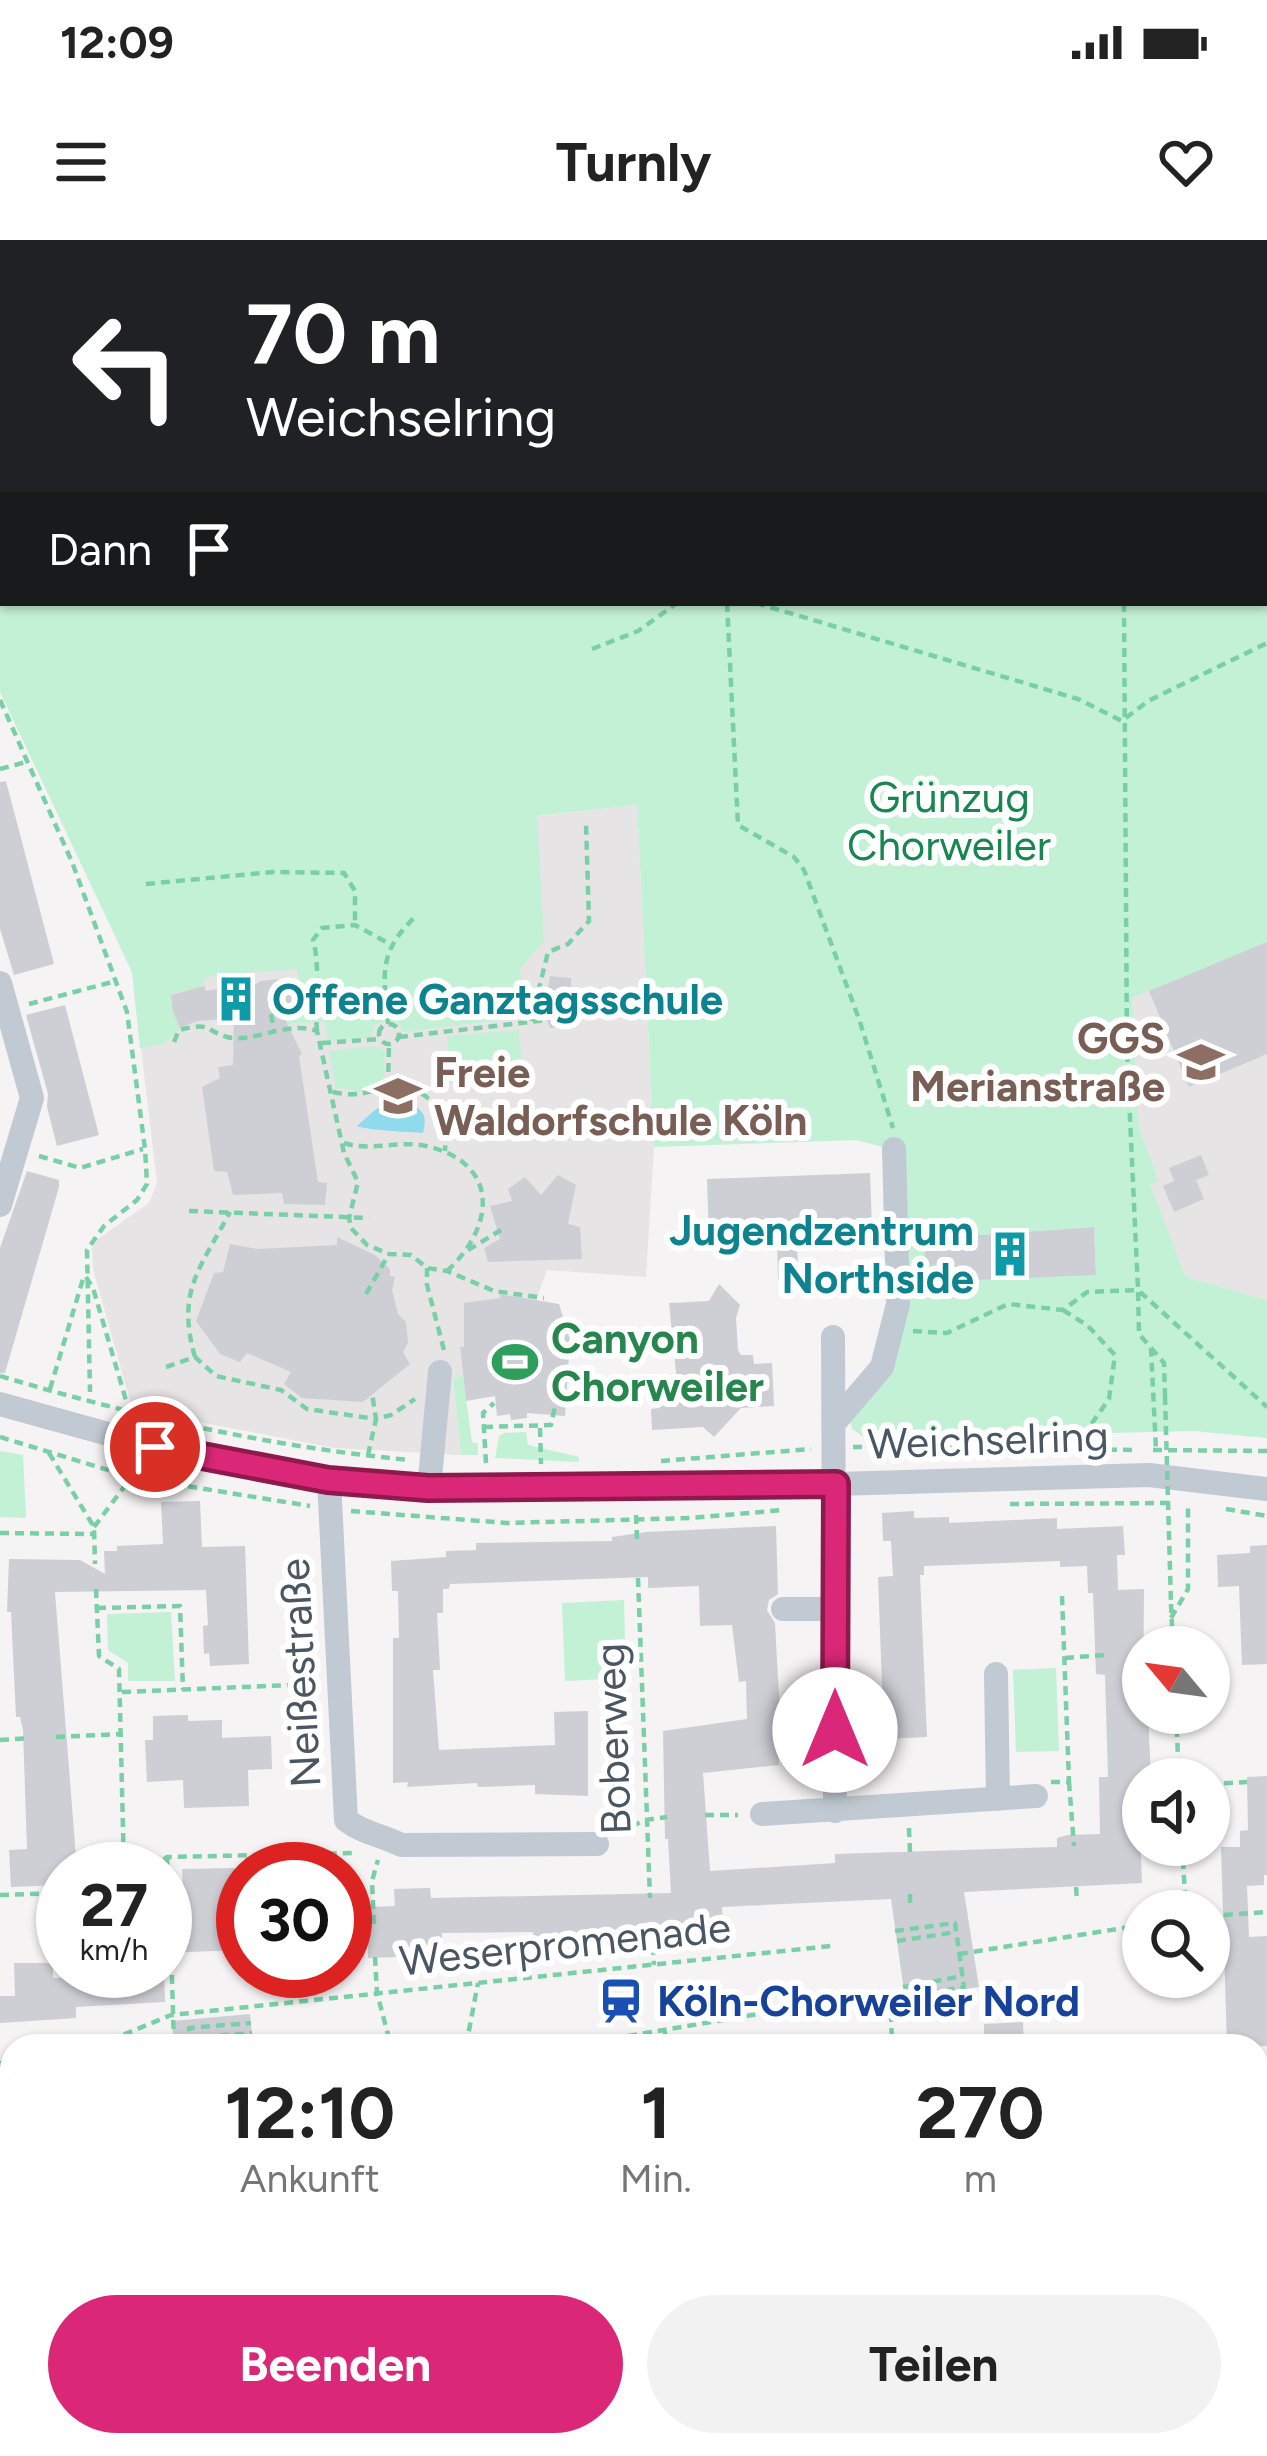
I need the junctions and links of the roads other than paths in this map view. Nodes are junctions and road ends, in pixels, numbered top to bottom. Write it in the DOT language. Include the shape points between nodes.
graph roads {
  1 [pos="0,983"];
  2 [pos="894,1150"];
  3 [pos="0,1205"];
  4 [pos="833,1337"];
  5 [pos="440,1372"];
  6 [pos="0,1404"];
  7 [pos="835,1434"];
  8 [pos="328,1480"];
  9 [pos="836,1484"];
  10 [pos="428,1488"];
  11 [pos="1267,1489"];
  12 [pos="783,1609"];
  13 [pos="835,1609"];
  14 [pos="997,1674"];
  15 [pos="1036,1796"];
  16 [pos="998,1799"];
  17 [pos="836,1811"];
  18 [pos="762,1814"];
  19 [pos="597,1844"];
  1 -- 3 [label="street" via="32,1097"];
  2 -- 7 [label="street" via="898,1304 882,1367"];
  4 -- 7 [label="street"];
  5 -- 10 [label="street"];
  6 -- 8 [label="street, Weichselring" via="155,1447"];
  7 -- 9 [label="street"];
  8 -- 10 [label="street, Weichselring"];
  8 -- 19 [label="street, Neißestraße" via="346,1820 382,1844"];
  9 -- 10 [label="street, Weichselring"];
  9 -- 11 [label="street, Weichselring" via="1150,1475"];
  9 -- 13 [label="street"];
  12 -- 13 [label="street"];
  13 -- 17 [label="street"];
  14 -- 16 [label="street"];
  15 -- 16 [label="street"];
  16 -- 17 [label="street"];
  17 -- 18 [label="street"];
}
